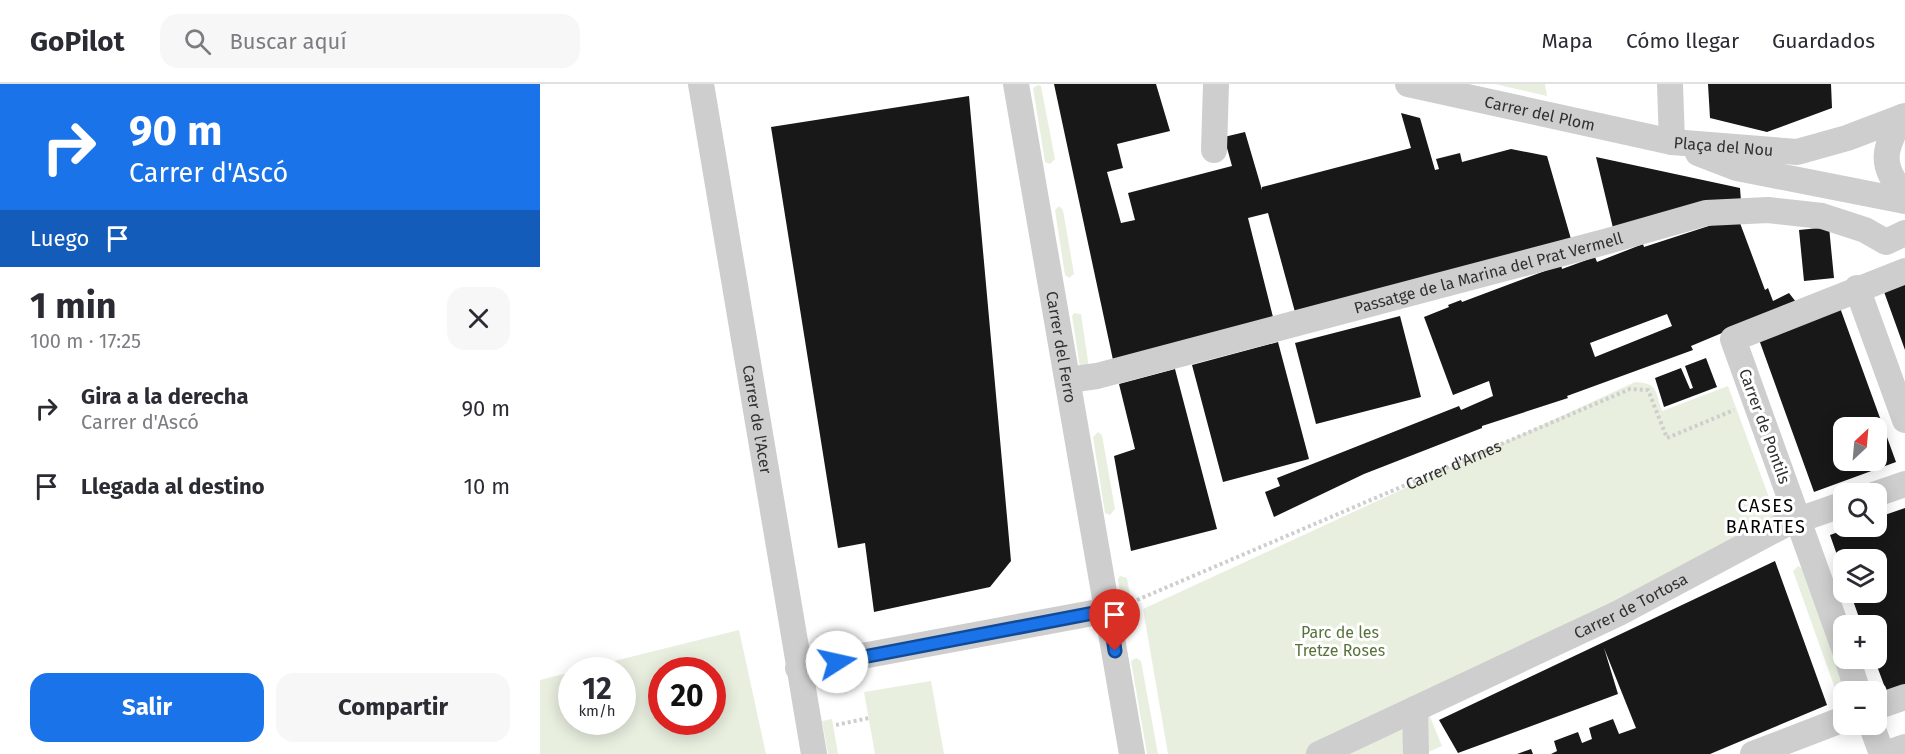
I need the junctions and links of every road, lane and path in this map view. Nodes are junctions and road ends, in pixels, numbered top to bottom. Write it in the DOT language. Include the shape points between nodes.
graph roads {
  1 [pos="702,84"];
  2 [pos="1016,84"];
  3 [pos="1216,84"];
  4 [pos="1408,84"];
  5 [pos="1670,84"];
  6 [pos="1904,116"];
  7 [pos="1672,142"];
  8 [pos="1214,150"];
  9 [pos="1905,195"];
  10 [pos="1905,201"];
  11 [pos="1905,233"];
  12 [pos="1905,271"];
  13 [pos="1857,288"];
  14 [pos="1068,380"];
  15 [pos="1742,407"];
  16 [pos="1905,420"];
  17 [pos="1905,484"];
  18 [pos="1887,490"];
  19 [pos="1833,508"];
  20 [pos="1799,520"];
  21 [pos="1137,600"];
  22 [pos="1109,610"];
  23 [pos="1833,617"];
  24 [pos="798,668"];
  25 [pos="1905,697"];
  26 [pos="1415,709"];
  27 [pos="1887,710"];
  28 [pos="869,718"];
  29 [pos="1833,723"];
  30 [pos="836,725"];
  31 [pos="1878,735"];
  32 [pos="1905,747"];
  33 [pos="814,754"];
  34 [pos="1132,754"];
  35 [pos="1319,754"];
  36 [pos="1416,754"];
  37 [pos="1753,754"];
  38 [pos="1884,754"];
  1 -- 24 [label="street, Carrer de l'Acer"];
  2 -- 14 [label="street, Carrer del Ferro"];
  3 -- 8 [label="street"];
  4 -- 7 [label="street, Carrer del Plom"];
  5 -- 7 [label="street"];
  6 -- 7 [label="street, Plaça del Nou" via="1797,152"];
  6 -- 9 [label="street, Plaça del Nou" via="1888,143 1885,161 1893,182"];
  7 -- 10 [label="street, Plaça del Nou" via="1737,168"];
  11 -- 14 [label="street, Passatge de la Marina del Prat Vermell" via="1886,242 1865,230 1822,216 1768,210 1706,213 1097,376"];
  12 -- 13 [label="street"];
  13 -- 16 [label="street"];
  13 -- 20 [label="street, Carrer de Pontils" via="1733,339"];
  14 -- 22 [label="street, Carrer del Ferro"];
  15 -- 21 [label="path, Carrer d'Arnes" via="1667,438 1648,390 1630,389"];
  17 -- 18 [label="street"];
  19 -- 20 [label="street, Carrer de Tortosa"];
  20 -- 23 [label="street, Carrer de Pontils"];
  20 -- 26 [label="street, Carrer de Tortosa" via="1619,613"];
  22 -- 24 [label="street"];
  22 -- 34 [label="street, Carrer del Ferro"];
  24 -- 33 [label="street, Carrer de l'Acer"];
  25 -- 27 [label="street"];
  26 -- 35 [label="street, Carrer de Tortosa"];
  26 -- 36 [label="street"];
  28 -- 30 [label="path"];
  29 -- 37 [label="street"];
  31 -- 38 [label="street"];
  32 -- 38 [label="street"];
}
